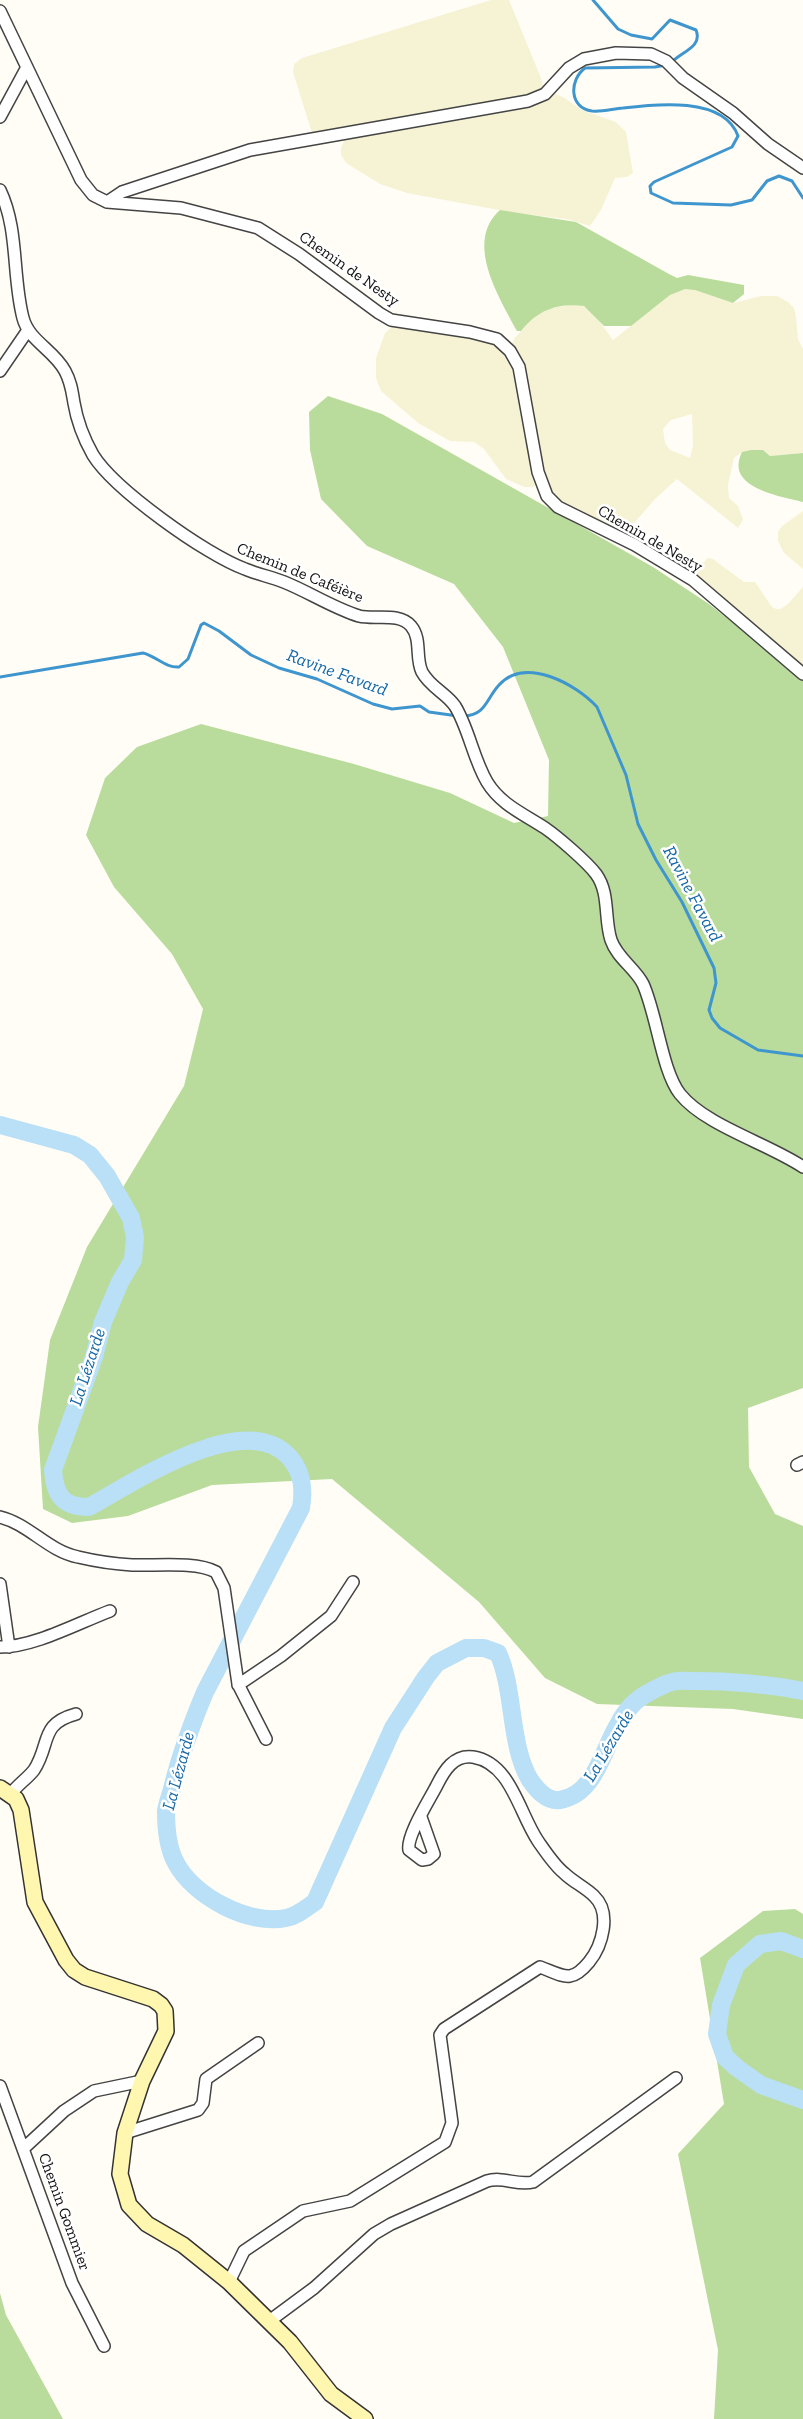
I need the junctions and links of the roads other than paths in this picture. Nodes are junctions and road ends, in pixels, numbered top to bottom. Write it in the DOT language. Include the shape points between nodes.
graph roads {
  1 [pos="0,11"];
  2 [pos="27,67"];
  3 [pos="0,117"];
  4 [pos="803,168"];
  5 [pos="0,190"];
  6 [pos="106,202"];
  7 [pos="28,330"];
  8 [pos="0,371"];
  9 [pos="803,674"];
  10 [pos="803,1167"];
  11 [pos="0,1517"];
  12 [pos="353,1582"];
  13 [pos="0,1584"];
  14 [pos="110,1611"];
  15 [pos="5,1647"];
  16 [pos="238,1686"];
  17 [pos="76,1714"];
  18 [pos="266,1739"];
  19 [pos="5,1792"];
  20 [pos="421,1817"];
  21 [pos="258,2043"];
  22 [pos="676,2078"];
  23 [pos="142,2081"];
  24 [pos="0,2086"];
  25 [pos="125,2133"];
  26 [pos="24,2148"];
  27 [pos="229,2282"];
  28 [pos="268,2322"];
  29 [pos="104,2346"];
  30 [pos="365,2419"];
  1 -- 2 [label="street"];
  2 -- 3 [label="street"];
  2 -- 6 [label="street" via="81,180 93,195"];
  4 -- 6 [label="street" via="768,144 666,61 651,54 616,53 584,59 569,68 545,94 528,101 250,150 122,192"];
  5 -- 7 [label="street" via="12,224 16,275"];
  6 -- 9 [label="street, Chemin de Nesty" via="181,208 258,228 391,320 497,339 510,351 519,367 538,472 547,496 558,507 693,580"];
  7 -- 8 [label="street"];
  7 -- 10 [label="street, Chemin de Caféière" via="64,368 71,384 81,430 94,456 112,479 201,547 235,566 282,581 360,616 398,618 410,625 417,639 420,667 427,681 453,703 488,784 508,807 547,829 596,874 604,890 610,938 641,981 655,1016 671,1079 679,1093 696,1111"];
  11 -- 16 [label="street" via="19,1523 54,1548 76,1557 130,1565 209,1568 221,1578 224,1588"];
  12 -- 16 [label="street" via="331,1616"];
  13 -- 15 [label="street"];
  14 -- 15 [label="street" via="41,1638"];
  16 -- 18 [label="street"];
  17 -- 19 [label="street" via="53,1725 38,1762"];
  19 -- 23 [label="main road" via="16,1800 21,1810 35,1902 66,1960 85,1977 153,1999 165,2011 166,2031"];
  20 -- 27 [label="street" via="442,1773 452,1762 470,1756 489,1763 506,1782 537,1840 563,1872 596,1897 603,1921 598,1951 579,1974 571,1978 540,1967 444,2028 440,2035 452,2122 445,2142 350,2202 303,2211 244,2252"];
  21 -- 25 [label="street" via="206,2079 203,2103 198,2110"];
  22 -- 28 [label="street" via="533,2182 520,2184 502,2178 486,2180 374,2234 314,2288"];
  23 -- 25 [label="main road"];
  23 -- 26 [label="street" via="94,2091 64,2111"];
  24 -- 26 [label="street, Chemin Gommier"];
  25 -- 27 [label="main road" via="120,2174 129,2205 147,2224 183,2245"];
  26 -- 29 [label="street, Chemin Gommier" via="72,2283"];
  27 -- 28 [label="main road"];
  28 -- 30 [label="main road" via="306,2360 331,2394"];
}
